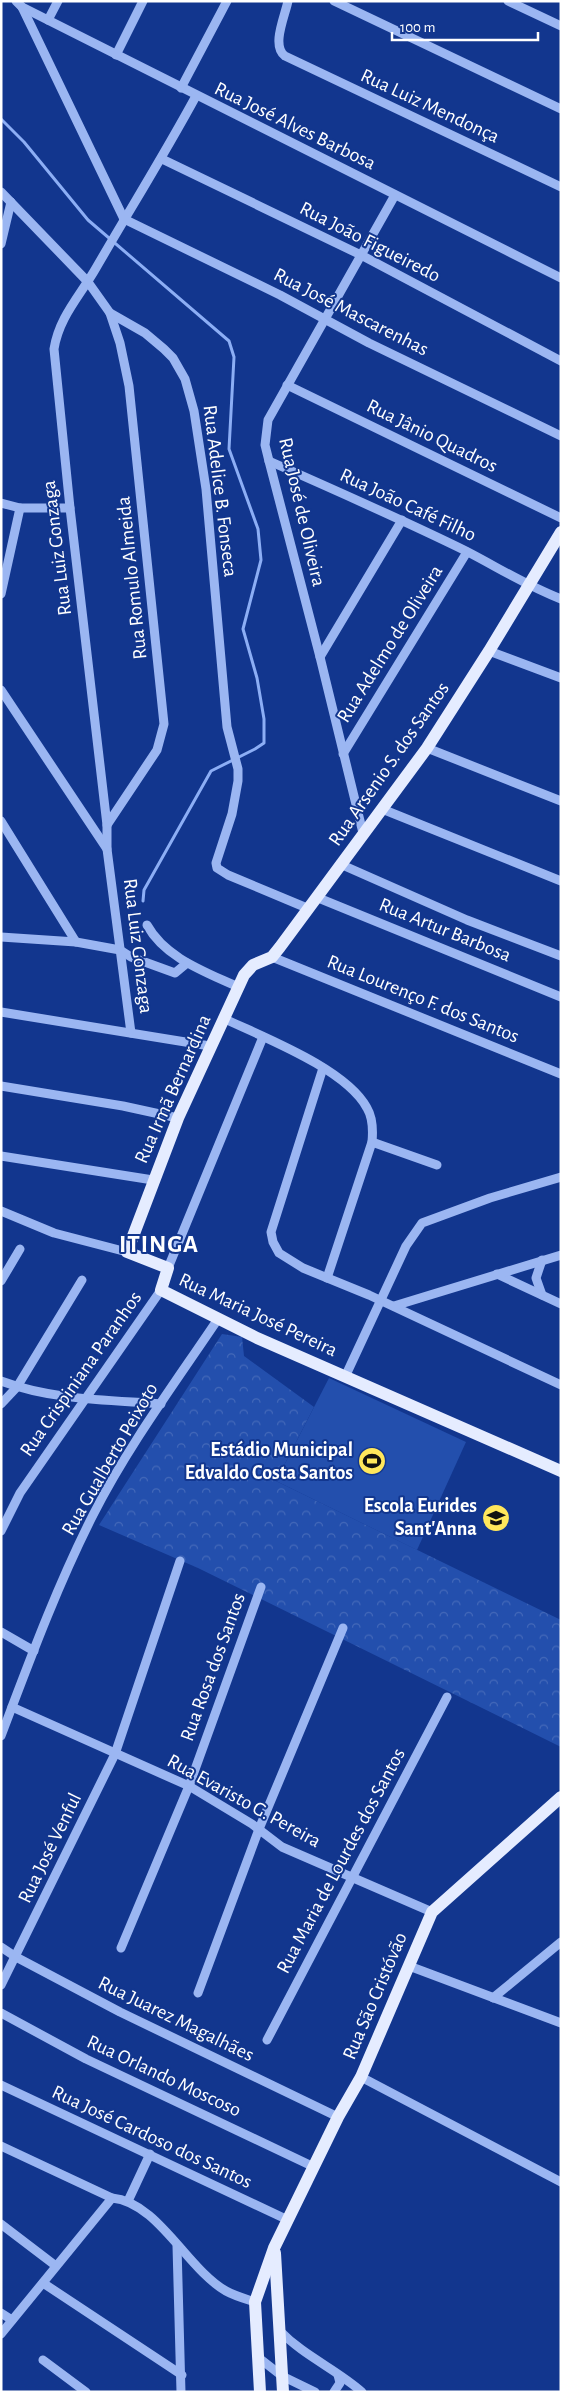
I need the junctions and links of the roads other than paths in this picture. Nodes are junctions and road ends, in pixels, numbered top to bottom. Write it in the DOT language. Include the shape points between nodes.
graph roads {
  1 [pos="58,1"];
  2 [pos="143,1"];
  3 [pos="227,1"];
  4 [pos="288,1"];
  5 [pos="334,1"];
  6 [pos="508,1"];
  7 [pos="19,4"];
  8 [pos="48,20"];
  9 [pos="561,26"];
  10 [pos="116,55"];
  11 [pos="181,88"];
  12 [pos="196,96"];
  13 [pos="561,109"];
  14 [pos="162,159"];
  15 [pos="561,187"];
  16 [pos="1,192"];
  17 [pos="395,195"];
  18 [pos="11,202"];
  19 [pos="124,219"];
  20 [pos="1,244"];
  21 [pos="361,255"];
  22 [pos="561,278"];
  23 [pos="88,282"];
  24 [pos="110,313"];
  25 [pos="323,320"];
  26 [pos="561,361"];
  27 [pos="287,385"];
  28 [pos="561,436"];
  29 [pos="269,461"];
  30 [pos="1,503"];
  31 [pos="20,508"];
  32 [pos="70,508"];
  33 [pos="561,518"];
  34 [pos="402,520"];
  35 [pos="561,532"];
  36 [pos="467,552"];
  37 [pos="528,587"];
  38 [pos="1,594"];
  39 [pos="561,599"];
  40 [pos="490,651"];
  41 [pos="320,657"];
  42 [pos="561,678"];
  43 [pos="1,690"];
  44 [pos="428,748"];
  45 [pos="343,754"];
  46 [pos="561,801"];
  47 [pos="382,809"];
  48 [pos="1,821"];
  49 [pos="107,825"];
  50 [pos="363,833"];
  51 [pos="107,849"];
  52 [pos="340,864"];
  53 [pos="561,881"];
  54 [pos="316,897"];
  55 [pos="307,908"];
  56 [pos="147,925"];
  57 [pos="1,937"];
  58 [pos="76,942"];
  59 [pos="120,950"];
  60 [pos="561,956"];
  61 [pos="272,957"];
  62 [pos="187,963"];
  63 [pos="238,987"];
  64 [pos="561,997"];
  65 [pos="1,1012"];
  66 [pos="225,1019"];
  67 [pos="131,1033"];
  68 [pos="263,1037"];
  69 [pos="210,1046"];
  70 [pos="323,1068"];
  71 [pos="561,1074"];
  72 [pos="1,1086"];
  73 [pos="178,1118"];
  74 [pos="372,1142"];
  75 [pos="1,1156"];
  76 [pos="437,1165"];
  77 [pos="561,1177"];
  78 [pos="153,1180"];
  79 [pos="1,1211"];
  80 [pos="20,1249"];
  81 [pos="127,1252"];
  82 [pos="561,1255"];
  83 [pos="542,1260"];
  84 [pos="168,1268"];
  85 [pos="497,1274"];
  86 [pos="327,1278"];
  87 [pos="82,1280"];
  88 [pos="1,1281"];
  89 [pos="161,1290"];
  90 [pos="542,1295"];
  91 [pos="380,1300"];
  92 [pos="561,1304"];
  93 [pos="394,1306"];
  94 [pos="218,1319"];
  95 [pos="346,1377"];
  96 [pos="1,1381"];
  97 [pos="561,1385"];
  98 [pos="17,1387"];
  99 [pos="85,1398"];
  100 [pos="1,1404"];
  101 [pos="161,1404"];
  102 [pos="561,1471"];
  103 [pos="1,1531"];
  104 [pos="180,1561"];
  105 [pos="261,1587"];
  106 [pos="343,1628"];
  107 [pos="1,1632"];
  108 [pos="34,1651"];
  109 [pos="447,1697"];
  110 [pos="12,1707"];
  111 [pos="1,1736"];
  112 [pos="115,1754"];
  113 [pos="188,1786"];
  114 [pos="561,1797"];
  115 [pos="259,1829"];
  116 [pos="351,1877"];
  117 [pos="432,1912"];
  118 [pos="561,1942"];
  119 [pos="1,1947"];
  120 [pos="121,1948"];
  121 [pos="16,1957"];
  122 [pos="409,1966"];
  123 [pos="1,1985"];
  124 [pos="198,1993"];
  125 [pos="493,1998"];
  126 [pos="1,2012"];
  127 [pos="561,2023"];
  128 [pos="267,2040"];
  129 [pos="362,2077"];
  130 [pos="1,2085"];
  131 [pos="338,2117"];
  132 [pos="1,2146"];
  133 [pos="150,2154"];
  134 [pos="314,2167"];
  135 [pos="561,2182"];
  136 [pos="112,2198"];
  137 [pos="128,2201"];
  138 [pos="288,2220"];
  139 [pos="1,2224"];
  140 [pos="178,2246"];
  141 [pos="274,2248"];
  142 [pos="56,2266"];
  143 [pos="43,2283"];
  144 [pos="255,2302"];
  145 [pos="278,2302"];
  146 [pos="1,2313"];
  147 [pos="12,2320"];
  148 [pos="280,2331"];
  149 [pos="1,2334"];
  150 [pos="259,2358"];
  151 [pos="43,2360"];
  152 [pos="182,2375"];
  153 [pos="338,2375"];
  154 [pos="282,2376"];
  155 [pos="86,2392"];
  156 [pos="181,2392"];
  157 [pos="260,2392"];
  158 [pos="283,2392"];
  159 [pos="315,2392"];
  160 [pos="334,2392"];
  161 [pos="362,2392"];
  1 -- 8 [label="street"];
  2 -- 10 [label="street"];
  3 -- 11 [label="street"];
  4 -- 15 [label="street, Rua Luiz Mendonça" via="278,45 280,53"];
  5 -- 13 [label="street"];
  6 -- 9 [label="street"];
  7 -- 8 [label="street, Rua José Alves Barbosa"];
  7 -- 19 [label="street"];
  8 -- 10 [label="street, Rua José Alves Barbosa"];
  10 -- 11 [label="street, Rua José Alves Barbosa"];
  11 -- 12 [label="street, Rua José Alves Barbosa"];
  12 -- 14 [label="street, Rua Luiz Gonzaga"];
  12 -- 17 [label="street, Rua José Alves Barbosa"];
  14 -- 19 [label="street, Rua Luiz Gonzaga"];
  14 -- 21 [label="street, Rua João Figueiredo"];
  16 -- 18 [label="street, Rua Adelice B. Fonseca"];
  17 -- 21 [label="street, Rua José de Oliveira"];
  17 -- 22 [label="street, Rua José Alves Barbosa"];
  18 -- 20 [label="street"];
  18 -- 23 [label="street, Rua Adelice B. Fonseca"];
  19 -- 23 [label="street, Rua Luiz Gonzaga"];
  19 -- 25 [label="street, Rua José Mascarenhas" via="272,291"];
  21 -- 25 [label="street, Rua José de Oliveira"];
  21 -- 26 [label="street, Rua João Figueiredo"];
  23 -- 24 [label="street, Rua Adelice B. Fonseca"];
  23 -- 32 [label="street, Rua Luiz Gonzaga" via="61,323 54,349"];
  24 -- 49 [label="street, Rua Romulo Almeida" via="129,386 164,724 158,750"];
  24 -- 55 [label="street, Rua Adelice B. Fonseca" via="145,333 173,358 185,379 190,397 206,489 227,727 238,775 217,868"];
  25 -- 27 [label="street, Rua José de Oliveira"];
  25 -- 28 [label="street, Rua José Mascarenhas"];
  27 -- 29 [label="street, Rua José de Oliveira" via="266,427 265,445"];
  27 -- 33 [label="street, Rua Jânio Quadros"];
  29 -- 34 [label="street, Rua João Café Filho"];
  29 -- 41 [label="street, Rua José de Oliveira"];
  30 -- 31 [label="street"];
  31 -- 32 [label="street"];
  31 -- 38 [label="street"];
  32 -- 49 [label="street, Rua Luiz Gonzaga"];
  34 -- 36 [label="street, Rua João Café Filho"];
  34 -- 41 [label="street"];
  35 -- 37 [label="main road, Rua Arsenio S. dos Santos"];
  36 -- 37 [label="street, Rua João Café Filho"];
  36 -- 45 [label="street, Rua Adelmo de Oliveira"];
  37 -- 39 [label="street, Rua João Café Filho"];
  37 -- 40 [label="main road, Rua Arsenio S. dos Santos"];
  40 -- 42 [label="street"];
  40 -- 44 [label="main road, Rua Arsenio S. dos Santos"];
  41 -- 45 [label="street, Rua José de Oliveira"];
  43 -- 51 [label="street"];
  44 -- 46 [label="street"];
  44 -- 47 [label="main road, Rua Arsenio S. dos Santos"];
  45 -- 50 [label="street, Rua José de Oliveira"];
  47 -- 50 [label="main road, Rua Arsenio S. dos Santos"];
  47 -- 53 [label="street"];
  48 -- 58 [label="street"];
  49 -- 51 [label="street, Rua Luiz Gonzaga"];
  50 -- 52 [label="main road, Rua Arsenio S. dos Santos"];
  51 -- 59 [label="street, Rua Luiz Gonzaga"];
  52 -- 54 [label="main road, Rua Arsenio S. dos Santos"];
  52 -- 60 [label="street" via="467,920"];
  54 -- 55 [label="main road, Rua Arsenio S. dos Santos"];
  54 -- 64 [label="street, Rua Artur Barbosa"];
  55 -- 61 [label="main road, Rua Arsenio S. dos Santos"];
  56 -- 62 [label="street" via="157,939"];
  57 -- 58 [label="street"];
  58 -- 59 [label="street"];
  59 -- 62 [label="street" via="175,973"];
  59 -- 67 [label="street, Rua Luiz Gonzaga"];
  61 -- 63 [label="main road, Rua Irmã Bernardina" via="248,969"];
  61 -- 71 [label="street, Rua Lourenço F. dos Santos"];
  62 -- 63 [label="street"];
  63 -- 66 [label="main road, Rua Irmã Bernardina"];
  65 -- 67 [label="street"];
  66 -- 68 [label="street"];
  66 -- 69 [label="main road, Rua Irmã Bernardina"];
  67 -- 69 [label="street"];
  68 -- 70 [label="street"];
  68 -- 84 [label="street, Rua Maria José Pereira"];
  69 -- 73 [label="main road, Rua Irmã Bernardina"];
  70 -- 74 [label="street" via="344,1082 368,1108"];
  70 -- 86 [label="street" via="271,1232 279,1253"];
  72 -- 73 [label="street"];
  73 -- 78 [label="main road, Rua Irmã Bernardina"];
  74 -- 76 [label="street"];
  74 -- 86 [label="street"];
  75 -- 78 [label="street"];
  77 -- 91 [label="street" via="422,1223 406,1246"];
  78 -- 81 [label="main road, Rua Irmã Bernardina"];
  79 -- 81 [label="street" via="54,1233"];
  80 -- 88 [label="street"];
  81 -- 84 [label="main road"];
  82 -- 83 [label="street"];
  83 -- 85 [label="street"];
  83 -- 90 [label="street" via="536,1278"];
  84 -- 89 [label="main road, Rua Maria José Pereira"];
  85 -- 90 [label="street"];
  85 -- 93 [label="street"];
  86 -- 91 [label="street"];
  87 -- 98 [label="street"];
  89 -- 94 [label="main road, Rua Maria José Pereira"];
  89 -- 99 [label="street, Rua Crispiniana Paranhos"];
  90 -- 92 [label="street"];
  91 -- 93 [label="street"];
  91 -- 95 [label="street"];
  93 -- 97 [label="street"];
  94 -- 95 [label="main road, Rua Maria José Pereira"];
  94 -- 101 [label="street, Rua Gualberto Peixoto"];
  95 -- 102 [label="main road, Rua Maria José Pereira"];
  96 -- 98 [label="street"];
  98 -- 99 [label="street"];
  98 -- 100 [label="street"];
  99 -- 101 [label="street"];
  99 -- 103 [label="street, Rua Crispiniana Paranhos" via="20,1493"];
  101 -- 108 [label="street, Rua Gualberto Peixoto" via="94,1513"];
  104 -- 112 [label="street, Rua José Venful"];
  105 -- 113 [label="street, Rua Rosa dos Santos"];
  106 -- 115 [label="street"];
  107 -- 108 [label="street"];
  108 -- 110 [label="street"];
  109 -- 116 [label="street, Rua Maria de Lourdes dos Santos"];
  110 -- 111 [label="street"];
  110 -- 112 [label="street, Rua Evaristo G. Pereira"];
  112 -- 113 [label="street, Rua Evaristo G. Pereira"];
  112 -- 121 [label="street, Rua José Venful"];
  113 -- 115 [label="street, Rua Evaristo G. Pereira"];
  113 -- 120 [label="street, Rua Rosa dos Santos"];
  114 -- 117 [label="main road, Rua São Cristóvão"];
  115 -- 116 [label="street, Rua Evaristo G. Pereira" via="282,1847"];
  115 -- 124 [label="street"];
  116 -- 117 [label="street, Rua Evaristo G. Pereira"];
  116 -- 128 [label="street, Rua Maria de Lourdes dos Santos"];
  117 -- 122 [label="main road, Rua São Cristóvão"];
  118 -- 125 [label="street"];
  119 -- 121 [label="street, Rua Juarez Magalhães"];
  121 -- 123 [label="street, Rua José Venful"];
  121 -- 131 [label="street, Rua Juarez Magalhães" via="120,2012"];
  122 -- 125 [label="street"];
  122 -- 129 [label="main road, Rua São Cristóvão"];
  125 -- 127 [label="street"];
  126 -- 134 [label="street, Rua Orlando Moscoso" via="86,2059"];
  129 -- 131 [label="main road, Rua São Cristóvão"];
  129 -- 135 [label="street"];
  130 -- 133 [label="street, Rua José Cardoso dos Santos" via="66,2118"];
  131 -- 134 [label="main road, Rua São Cristóvão"];
  132 -- 136 [label="street"];
  133 -- 137 [label="street"];
  133 -- 138 [label="street, Rua José Cardoso dos Santos"];
  134 -- 138 [label="main road, Rua São Cristóvão"];
  136 -- 137 [label="street"];
  136 -- 142 [label="street"];
  137 -- 140 [label="street" via="149,2215"];
  138 -- 141 [label="main road, Rua São Cristóvão"];
  139 -- 142 [label="street"];
  140 -- 144 [label="street" via="227,2292"];
  140 -- 152 [label="street"];
  141 -- 144 [label="main road, Rua São Cristóvão"];
  141 -- 145 [label="main road"];
  142 -- 143 [label="street"];
  143 -- 147 [label="street"];
  143 -- 152 [label="street"];
  144 -- 145 [label="main road" via="265,2295"];
  144 -- 150 [label="main road, Rua São Cristóvão"];
  145 -- 148 [label="main road"];
  146 -- 147 [label="street"];
  147 -- 149 [label="street"];
  148 -- 153 [label="street"];
  148 -- 154 [label="main road"];
  150 -- 154 [label="street"];
  150 -- 157 [label="main road, Rua São Cristóvão"];
  151 -- 155 [label="street"];
  152 -- 156 [label="street"];
  153 -- 160 [label="street" via="340,2383"];
  153 -- 161 [label="street"];
  154 -- 158 [label="main road"];
  154 -- 159 [label="street"];
}
